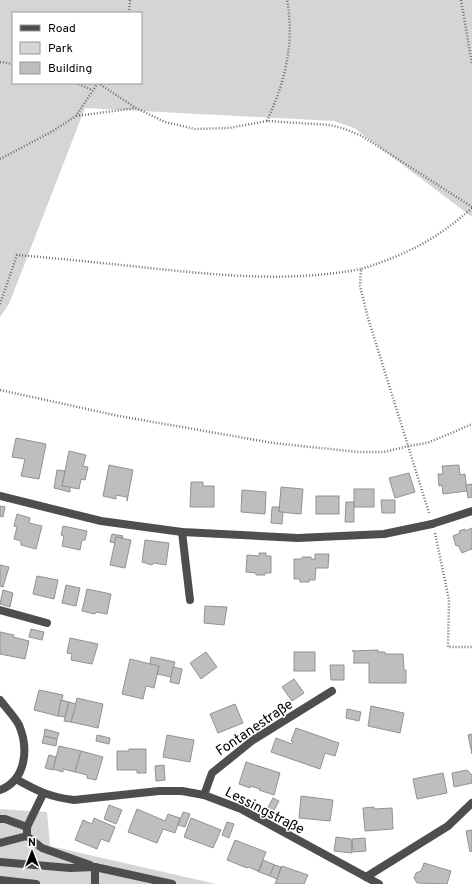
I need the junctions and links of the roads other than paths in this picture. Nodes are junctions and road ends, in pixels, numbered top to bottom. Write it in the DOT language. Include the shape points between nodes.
graph roads {
  1 [pos="0,496"];
  2 [pos="472,511"];
  3 [pos="182,532"];
  4 [pos="190,600"];
  5 [pos="0,610"];
  6 [pos="47,623"];
  7 [pos="332,692"];
  8 [pos="0,700"];
  9 [pos="16,779"];
  10 [pos="0,790"];
  11 [pos="43,794"];
  12 [pos="204,795"];
  13 [pos="472,804"];
  14 [pos="0,819"];
  15 [pos="27,827"];
  16 [pos="27,836"];
  17 [pos="0,843"];
  18 [pos="0,862"];
  19 [pos="96,867"];
  20 [pos="366,877"];
  21 [pos="0,880"];
  22 [pos="36,884"];
  23 [pos="96,884"];
  24 [pos="172,884"];
  25 [pos="379,884"];
  1 -- 3 [label="street" via="102,521"];
  2 -- 3 [label="street" via="432,524 384,534 298,538"];
  3 -- 4 [label="street"];
  5 -- 6 [label="street"];
  7 -- 12 [label="street, Fontanestraße" via="253,740 212,773"];
  8 -- 9 [label="street" via="22,734 24,759"];
  9 -- 10 [label="street"];
  9 -- 11 [label="street, Lessingstraße"];
  11 -- 12 [label="street, Lessingstraße" via="74,800 159,791 182,791"];
  11 -- 15 [label="street"];
  12 -- 20 [label="street, Lessingstraße" via="241,809"];
  13 -- 20 [label="street" via="448,826"];
  14 -- 15 [label="street"];
  15 -- 16 [label="street"];
  16 -- 17 [label="street"];
  16 -- 19 [label="street" via="42,848"];
  18 -- 19 [label="street" via="70,868"];
  19 -- 23 [label="street"];
  19 -- 24 [label="street"];
  20 -- 25 [label="street, Lessingstraße"];
  21 -- 22 [label="street"];
}
